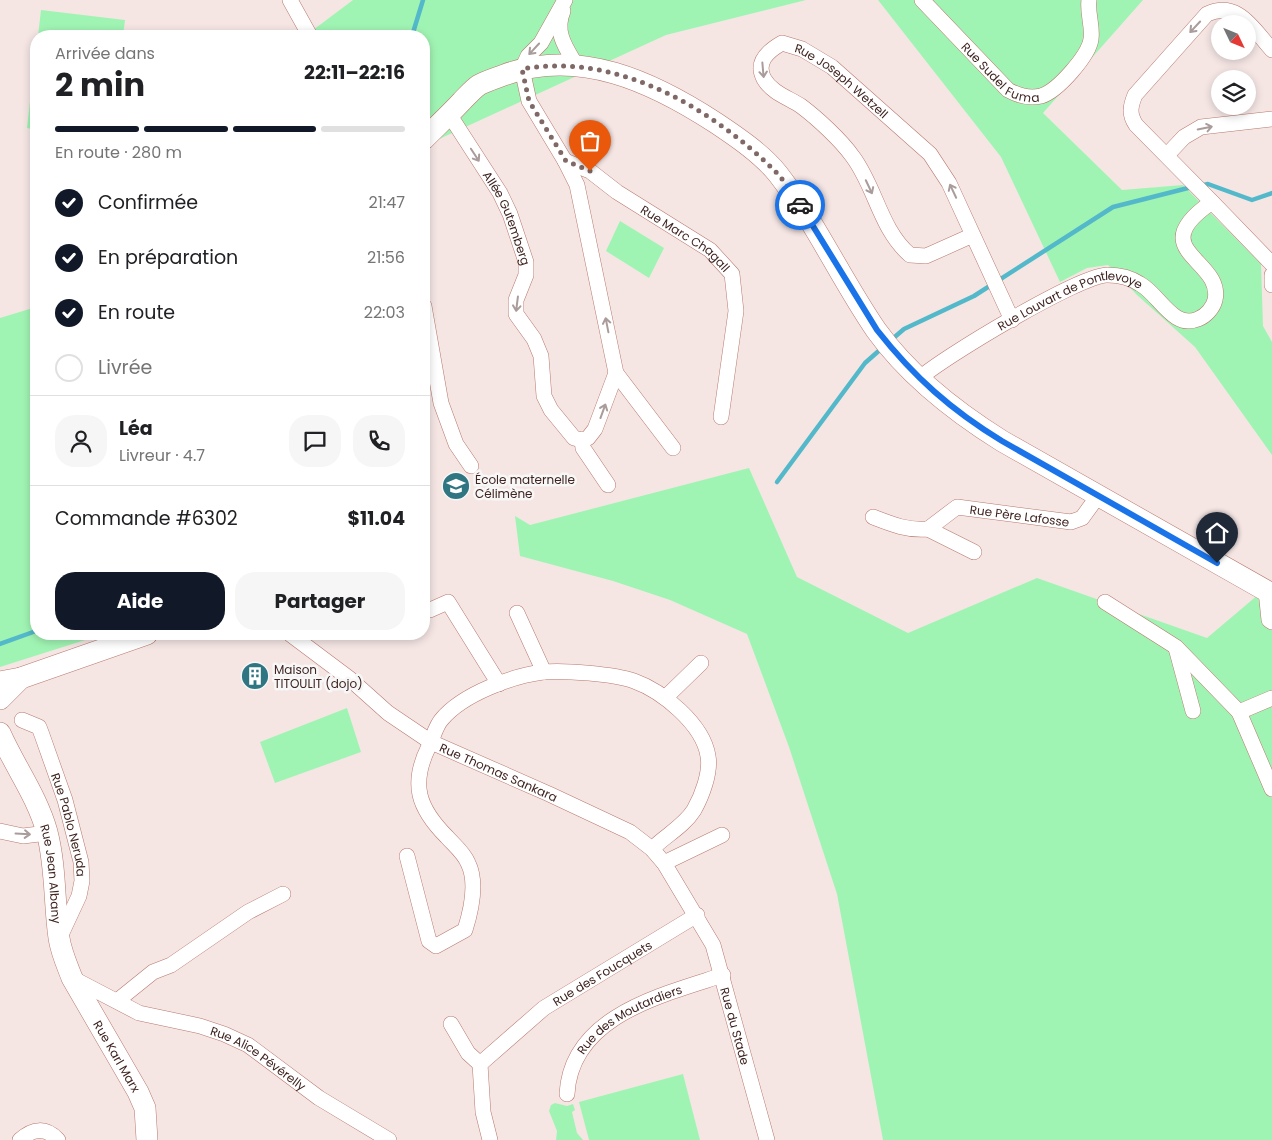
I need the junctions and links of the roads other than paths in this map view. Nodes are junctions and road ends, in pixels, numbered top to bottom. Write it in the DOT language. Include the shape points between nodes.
graph roads {
  1 [pos="566,0"];
  2 [pos="922,0"];
  3 [pos="1089,0"];
  4 [pos="297,3"];
  5 [pos="308,30"];
  6 [pos="1272,50"];
  7 [pos="576,65"];
  8 [pos="522,69"];
  9 [pos="449,114"];
  10 [pos="1272,120"];
  11 [pos="430,133"];
  12 [pos="1167,156"];
  13 [pos="566,161"];
  14 [pos="1208,198"];
  15 [pos="973,235"];
  16 [pos="1272,264"];
  17 [pos="1272,275"];
  18 [pos="1272,285"];
  19 [pos="1012,320"];
  20 [pos="430,340"];
  21 [pos="616,372"];
  22 [pos="920,379"];
  23 [pos="721,417"];
  24 [pos="582,440"];
  25 [pos="673,448"];
  26 [pos="471,466"];
  27 [pos="608,485"];
  28 [pos="1098,496"];
  29 [pos="872,516"];
  30 [pos="928,529"];
  31 [pos="974,552"];
  32 [pos="1269,592"];
  33 [pos="1105,602"];
  34 [pos="430,610"];
  35 [pos="518,613"];
  36 [pos="1272,622"];
  37 [pos="130,640"];
  38 [pos="298,640"];
  39 [pos="1176,646"];
  40 [pos="701,663"];
  41 [pos="544,672"];
  42 [pos="21,678"];
  43 [pos="0,682"];
  44 [pos="499,684"];
  45 [pos="666,697"];
  46 [pos="1272,698"];
  47 [pos="0,699"];
  48 [pos="1193,711"];
  49 [pos="1238,712"];
  50 [pos="22,720"];
  51 [pos="0,733"];
  52 [pos="431,742"];
  53 [pos="0,755"];
  54 [pos="21,774"];
  55 [pos="1272,789"];
  56 [pos="0,831"];
  57 [pos="47,833"];
  58 [pos="722,835"];
  59 [pos="652,849"];
  60 [pos="407,856"];
  61 [pos="664,864"];
  62 [pos="283,894"];
  63 [pos="697,915"];
  64 [pos="59,938"];
  65 [pos="723,975"];
  66 [pos="72,978"];
  67 [pos="117,1002"];
  68 [pos="451,1024"];
  69 [pos="480,1064"];
  70 [pos="567,1094"];
  71 [pos="20,1140"];
  72 [pos="58,1140"];
  73 [pos="147,1140"];
  74 [pos="389,1140"];
  75 [pos="490,1140"];
  76 [pos="767,1140"];
  1 -- 7 [label="street" via="559,19 561,39"];
  1 -- 8 [label="street, one-way"];
  2 -- 3 [label="street, Rue Sudel Fuma" via="1008,90 1020,97 1042,96 1059,85 1078,63 1091,40"];
  4 -- 5 [label="street"];
  6 -- 12 [label="street, one-way" via="1240,15 1229,9 1207,14 1135,95 1130,107 1136,125"];
  7 -- 8 [label="main road"];
  7 -- 22 [label="main road" via="632,78 685,103 734,135 776,173 813,224 886,342"];
  8 -- 9 [label="main road" via="478,85"];
  8 -- 13 [label="street" via="529,101"];
  9 -- 11 [label="main road"];
  9 -- 24 [label="street, Allée Gutemberg, one-way" via="510,214 526,262 526,275 516,300 516,314 534,339 541,356 544,396 551,410 574,438"];
  12 -- 10 [label="street, one-way" via="1184,137 1201,128"];
  12 -- 14 [label="street"];
  21 -- 13 [label="street, one-way" via="577,186"];
  13 -- 23 [label="street, Rue Marc Chagall" via="590,171 617,192 710,250 732,274 736,311"];
  14 -- 16 [label="street"];
  14 -- 19 [label="street, Rue Louvart de Pontlevoye" via="1185,226 1183,242 1189,255 1217,289 1208,313 1199,319 1189,322 1178,319 1142,284 1106,274 1085,280"];
  15 -- 15 [label="street, Rue Joseph Wetzell, one-way" via="944,174 930,154 832,67 802,49 782,43 770,50 761,68 764,78 770,87 802,107 854,158 899,246 910,256 926,256"];
  15 -- 19 [label="street, Rue Joseph Wetzell"];
  17 -- 18 [label="street"];
  19 -- 22 [label="street, Rue Louvart de Pontlevoye" via="938,364"];
  20 -- 26 [label="street" via="441,403 456,444"];
  24 -- 21 [label="street, one-way" via="595,429"];
  21 -- 25 [label="street"];
  22 -- 28 [label="main road" via="967,420"];
  24 -- 27 [label="street" via="583,448"];
  28 -- 30 [label="street, Rue Père Lafosse" via="1082,518 1071,522 957,507"];
  28 -- 32 [label="main road"];
  29 -- 30 [label="street" via="898,526"];
  30 -- 31 [label="street"];
  32 -- 36 [label="street"];
  33 -- 39 [label="street"];
  34 -- 44 [label="street" via="448,602"];
  35 -- 41 [label="street"];
  37 -- 42 [label="main road"];
  38 -- 52 [label="street, Rue Thomas Sankara" via="388,713"];
  39 -- 48 [label="street"];
  39 -- 49 [label="street"];
  40 -- 45 [label="street"];
  41 -- 44 [label="street"];
  41 -- 45 [label="street" via="616,677 633,681"];
  42 -- 43 [label="main road"];
  42 -- 47 [label="main road"];
  44 -- 52 [label="street" via="467,699 441,719"];
  45 -- 59 [label="street" via="704,741 707,772 694,810"];
  46 -- 49 [label="street"];
  49 -- 55 [label="street"];
  50 -- 64 [label="street, Rue Pablo Neruda" via="39,727 65,800 81,862 79,896"];
  51 -- 54 [label="main road, Rue Jean Albany"];
  52 -- 59 [label="street, Rue Thomas Sankara" via="630,832"];
  52 -- 60 [label="street" via="418,773 419,793 434,824 469,864 473,891 465,930 436,946 430,941"];
  53 -- 54 [label="main road, Rue Jean Albany"];
  54 -- 57 [label="main road, Rue Jean Albany" via="36,800"];
  56 -- 57 [label="street, one-way" via="23,836"];
  57 -- 64 [label="main road, Rue Jean Albany"];
  58 -- 61 [label="street"];
  59 -- 61 [label="street, Rue Thomas Sankara"];
  61 -- 63 [label="street, Rue Thomas Sankara"];
  62 -- 67 [label="street" via="248,912 171,965 153,972"];
  63 -- 65 [label="street, Rue du Stade" via="714,945"];
  63 -- 69 [label="street, Rue des Foucquets" via="544,1008"];
  64 -- 66 [label="main road, Rue Jean Albany"];
  65 -- 70 [label="street, Rue des Moutardiers" via="651,999 609,1021 591,1036 575,1058 568,1076"];
  65 -- 76 [label="street, Rue du Stade"];
  66 -- 67 [label="street, Rue Alice Pévérelly"];
  66 -- 73 [label="main road, Rue Karl Marx" via="138,1092 145,1108"];
  67 -- 74 [label="street, Rue Alice Pévérelly" via="139,1013 208,1029 248,1045 319,1098"];
  68 -- 69 [label="street" via="468,1053"];
  69 -- 75 [label="street" via="483,1112"];
  71 -- 72 [label="street" via="27,1133 40,1129 52,1133"];
}
